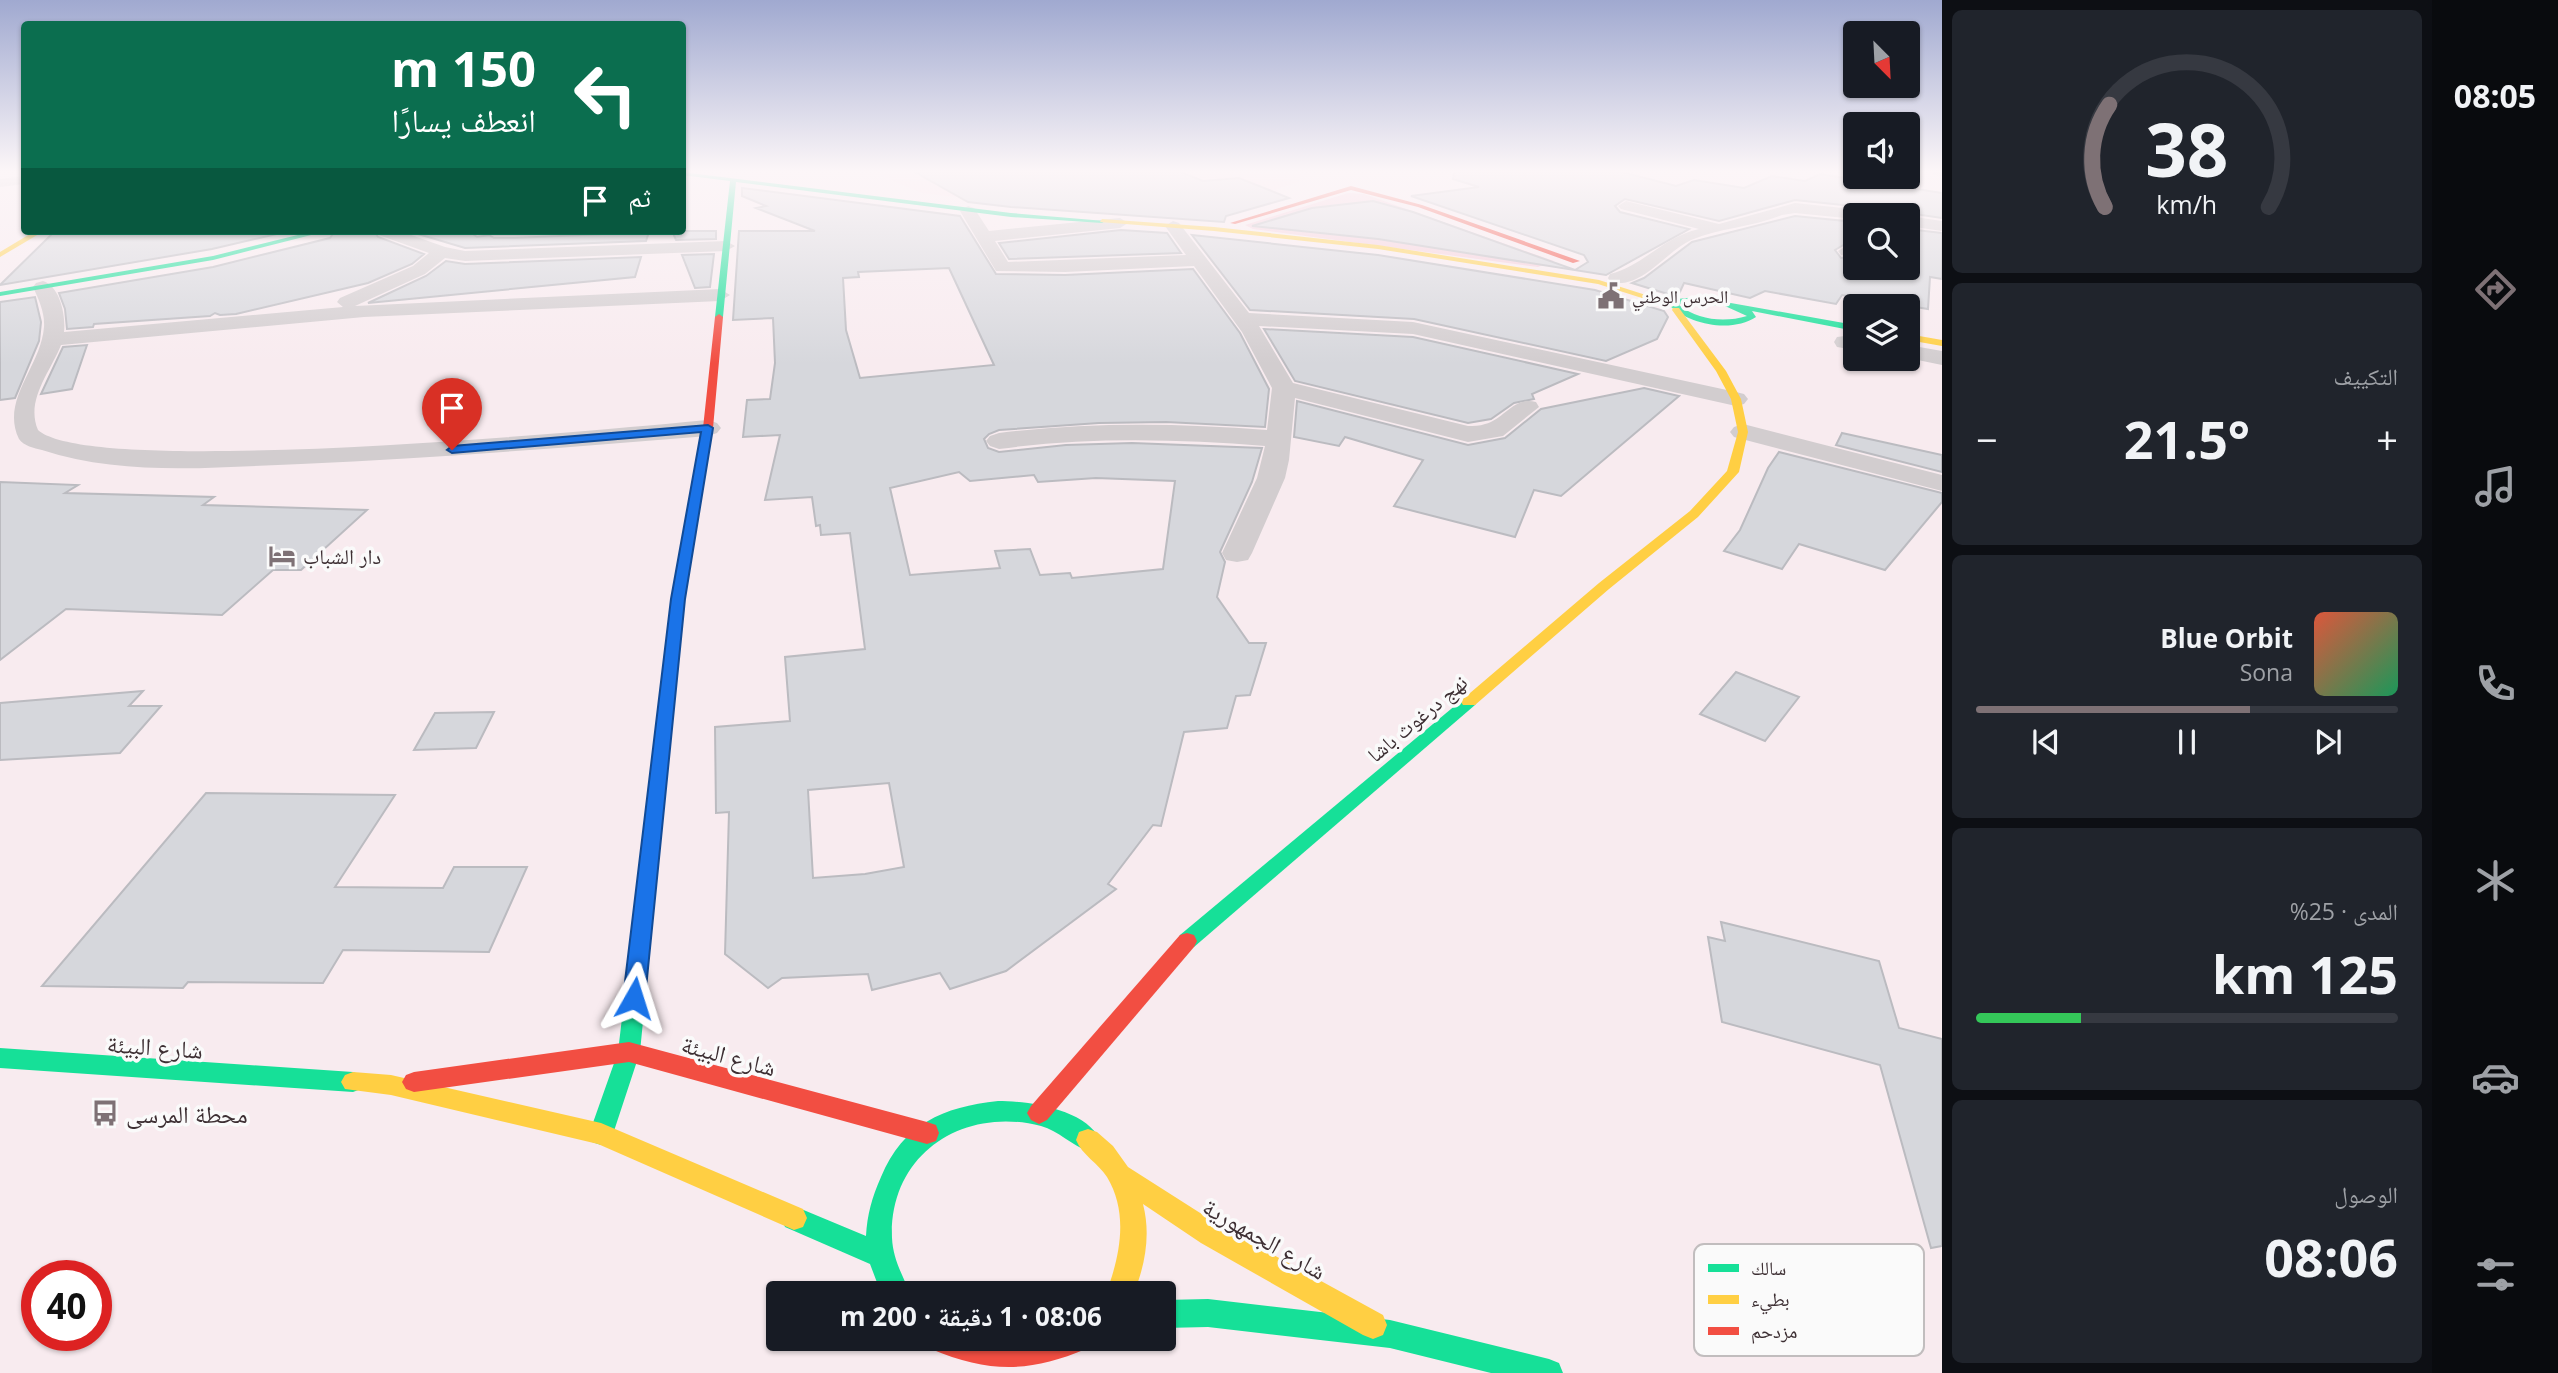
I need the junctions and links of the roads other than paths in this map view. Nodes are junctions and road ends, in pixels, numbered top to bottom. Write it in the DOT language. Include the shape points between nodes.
graph roads {
  1 [pos="32,236"];
  2 [pos="303,236"];
  3 [pos="399,236"];
  4 [pos="727,236"];
  5 [pos="992,236"];
  6 [pos="1180,236"];
  7 [pos="1278,236"];
  8 [pos="1504,236"];
  9 [pos="1688,236"];
  10 [pos="983,237"];
  11 [pos="1920,239"];
  12 [pos="1942,242"];
  13 [pos="726,246"];
  14 [pos="441,252"];
  15 [pos="0,255"];
  16 [pos="465,256"];
  17 [pos="1566,258"];
  18 [pos="1197,260"];
  19 [pos="1508,268"];
  20 [pos="1622,277"];
  21 [pos="43,287"];
  22 [pos="0,294"];
  23 [pos="720,295"];
  24 [pos="1707,300"];
  25 [pos="1727,304"];
  26 [pos="420,308"];
  27 [pos="1674,308"];
  28 [pos="316,315"];
  29 [pos="1243,319"];
  30 [pos="1735,322"];
  31 [pos="1843,333"];
  32 [pos="1843,334"];
  33 [pos="1698,339"];
  34 [pos="1920,339"];
  35 [pos="53,340"];
  36 [pos="1942,342"];
  37 [pos="1920,354"];
  38 [pos="1942,358"];
  39 [pos="1284,388"];
  40 [pos="1736,400"];
  41 [pos="1528,407"];
  42 [pos="708,428"];
  43 [pos="1743,432"];
  44 [pos="1278,439"];
  45 [pos="999,441"];
  46 [pos="1942,482"];
  47 [pos="1237,553"];
  48 [pos="629,1052"];
  49 [pos="0,1058"];
  50 [pos="391,1085"];
  51 [pos="1039,1113"];
  52 [pos="928,1133"];
  53 [pos="601,1134"];
  54 [pos="1121,1177"];
  55 [pos="880,1255"];
  56 [pos="891,1281"];
  57 [pos="1126,1281"];
  58 [pos="1176,1314"];
  59 [pos="1390,1334"];
  60 [pos="969,1351"];
  61 [pos="1044,1351"];
  62 [pos="1549,1373"];
  1 -- 15 [label="street"];
  2 -- 21 [label="street" via="214,258"];
  3 -- 14 [label="street"];
  4 -- 13 [label="street"];
  5 -- 10 [label="street"];
  6 -- 18 [label="street"];
  7 -- 19 [label="street"];
  8 -- 17 [label="street"];
  9 -- 20 [label="street"];
  10 -- 18 [label="street" via="1002,267"];
  11 -- 12 [label="street"];
  13 -- 16 [label="street"];
  13 -- 23 [label="street"];
  14 -- 16 [label="street"];
  14 -- 28 [label="street" via="398,281"];
  16 -- 26 [label="street"];
  17 -- 19 [label="street" via="1548,269"];
  17 -- 20 [label="street"];
  18 -- 29 [label="street"];
  19 -- 27 [label="street" via="1600,282"];
  20 -- 24 [label="street"];
  20 -- 27 [label="street"];
  21 -- 22 [label="street"];
  21 -- 35 [label="street" via="55,314"];
  23 -- 26 [label="street"];
  23 -- 42 [label="street"];
  24 -- 25 [label="street"];
  24 -- 27 [label="street" via="1680,301"];
  25 -- 30 [label="street" via="1751,314"];
  25 -- 31 [label="street"];
  26 -- 28 [label="street"];
  27 -- 30 [label="street" via="1704,319"];
  27 -- 33 [label="street, نهج درغوث باشا"];
  28 -- 35 [label="street"];
  29 -- 39 [label="street"];
  29 -- 40 [label="street" via="1413,328"];
  30 -- 32 [label="street"];
  30 -- 33 [label="street" via="1713,328"];
  33 -- 40 [label="street, نهج درغوث باشا"];
  34 -- 36 [label="street"];
  35 -- 42 [label="street" via="22,406 23,424 31,439 86,454 198,458 452,450"];
  37 -- 38 [label="street"];
  39 -- 41 [label="street" via="1468,433 1494,431"];
  39 -- 44 [label="street"];
  40 -- 43 [label="street, نهج درغوث باشا"];
  42 -- 48 [label="street" via="678,599"];
  43 -- 46 [label="street"];
  43 -- 51 [label="street, نهج درغوث باشا" via="1733,472 1694,514 1194,933"];
  44 -- 45 [label="street" via="1107,431"];
  44 -- 47 [label="street" via="1265,496"];
  48 -- 50 [label="street, شارع البيئة"];
  48 -- 52 [label="street, شارع البيئة"];
  48 -- 53 [label="street"];
  49 -- 50 [label="street, شارع البيئة"];
  50 -- 53 [label="street, شارع البيئة"];
  51 -- 52 [label="street" via="1000,1108 962,1115"];
  51 -- 54 [label="street" via="1071,1126 1099,1148"];
  52 -- 55 [label="street" via="904,1156 887,1185 878,1220"];
  53 -- 55 [label="street, شارع البيئة"];
  54 -- 57 [label="street" via="1134,1210 1135,1246"];
  54 -- 59 [label="street, شارع الجمهورية" via="1210,1234"];
  55 -- 56 [label="street"];
  58 -- 59 [label="street, شارع الجمهورية" via="1208,1313"];
  59 -- 62 [label="street, شارع الجمهورية"];
  60 -- 61 [label="street" via="1023,1357"];
}
